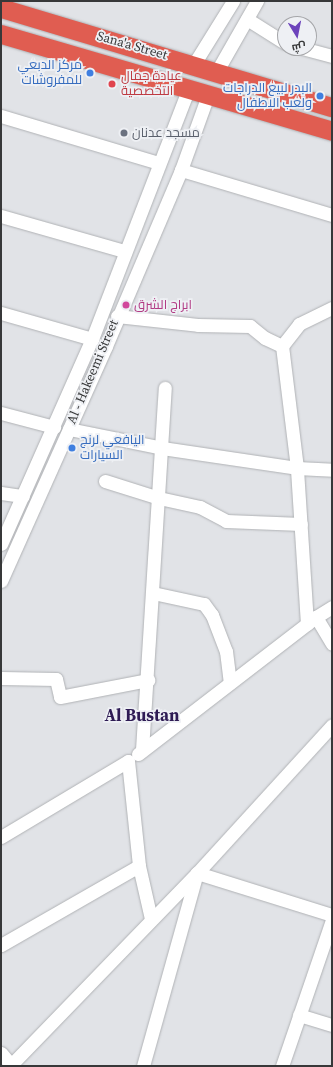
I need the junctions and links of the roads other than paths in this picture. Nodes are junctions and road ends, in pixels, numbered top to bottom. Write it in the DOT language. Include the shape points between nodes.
graph roads {
  1 [pos="233,1"];
  2 [pos="257,1"];
  3 [pos="1,8"];
  4 [pos="247,19"];
  5 [pos="1,34"];
  6 [pos="277,38"];
  7 [pos="317,52"];
  8 [pos="332,56"];
  9 [pos="194,64"];
  10 [pos="217,71"];
  11 [pos="188,90"];
  12 [pos="208,95"];
  13 [pos="332,107"];
  14 [pos="1,116"];
  15 [pos="332,131"];
  16 [pos="159,163"];
  17 [pos="181,170"];
  18 [pos="332,215"];
  19 [pos="1,216"];
  20 [pos="124,251"];
  21 [pos="332,308"];
  22 [pos="1,313"];
  23 [pos="117,316"];
  24 [pos="92,339"];
  25 [pos="282,346"];
  26 [pos="166,388"];
  27 [pos="1,413"];
  28 [pos="54,427"];
  29 [pos="69,429"];
  30 [pos="162,448"];
  31 [pos="297,468"];
  32 [pos="332,470"];
  33 [pos="105,481"];
  34 [pos="1,493"];
  35 [pos="23,496"];
  36 [pos="159,498"];
  37 [pos="301,524"];
  38 [pos="1,544"];
  39 [pos="1,581"];
  40 [pos="153,593"];
  41 [pos="332,607"];
  42 [pos="312,620"];
  43 [pos="332,644"];
  44 [pos="1,678"];
  45 [pos="148,680"];
  46 [pos="230,683"];
  47 [pos="332,724"];
  48 [pos="142,750"];
  49 [pos="128,761"];
  50 [pos="1,837"];
  51 [pos="140,866"];
  52 [pos="197,873"];
  53 [pos="332,915"];
  54 [pos="151,919"];
  55 [pos="332,920"];
  56 [pos="1,945"];
  57 [pos="299,1015"];
  58 [pos="332,1025"];
  59 [pos="1,1053"];
  60 [pos="145,1065"];
  61 [pos="10,1066"];
  62 [pos="282,1066"];
  1 -- 9 [label="street"];
  2 -- 4 [label="street"];
  3 -- 9 [label="highway, Sana'a Street"];
  4 -- 6 [label="street"];
  4 -- 10 [label="street"];
  5 -- 11 [label="highway, Sana'a Street"];
  7 -- 8 [label="street"];
  9 -- 10 [label="highway, Sana'a Street"];
  10 -- 13 [label="highway, Sana'a Street"];
  11 -- 12 [label="highway, Sana'a Street"];
  11 -- 16 [label="street, Al - Hakeemi Street"];
  12 -- 15 [label="highway, Sana'a Street"];
  12 -- 17 [label="street, Al - Hakeemi Street"];
  14 -- 16 [label="street"];
  16 -- 20 [label="street, Al - Hakeemi Street"];
  17 -- 18 [label="street"];
  17 -- 23 [label="street, Al - Hakeemi Street"];
  19 -- 20 [label="street"];
  20 -- 24 [label="street, Al - Hakeemi Street"];
  21 -- 25 [label="street" via="299,324"];
  22 -- 24 [label="street"];
  23 -- 25 [label="street" via="198,325 250,326 265,338"];
  23 -- 29 [label="street, Al - Hakeemi Street"];
  24 -- 28 [label="street, Al - Hakeemi Street"];
  25 -- 31 [label="street"];
  26 -- 30 [label="street"];
  27 -- 28 [label="street"];
  28 -- 35 [label="street, Al - Hakeemi Street"];
  29 -- 30 [label="street"];
  29 -- 39 [label="street, Al - Hakeemi Street"];
  30 -- 31 [label="street"];
  30 -- 36 [label="street"];
  31 -- 32 [label="street"];
  31 -- 37 [label="street"];
  33 -- 36 [label="street"];
  34 -- 35 [label="street"];
  35 -- 38 [label="street, Al - Hakeemi Street"];
  36 -- 37 [label="street" via="200,507 226,521"];
  36 -- 40 [label="street"];
  37 -- 42 [label="street"];
  40 -- 45 [label="street"];
  40 -- 46 [label="street" via="204,604 212,614 226,651"];
  41 -- 42 [label="street"];
  42 -- 43 [label="street"];
  42 -- 46 [label="street"];
  44 -- 45 [label="street" via="56,679 60,696"];
  45 -- 48 [label="street"];
  46 -- 48 [label="street"];
  47 -- 52 [label="street"];
  48 -- 49 [label="street"];
  49 -- 50 [label="street"];
  49 -- 51 [label="street"];
  51 -- 54 [label="street"];
  51 -- 56 [label="street"];
  52 -- 53 [label="street"];
  52 -- 54 [label="street"];
  52 -- 60 [label="street"];
  54 -- 61 [label="street"];
  55 -- 57 [label="street"];
  57 -- 58 [label="street"];
  57 -- 62 [label="street"];
  59 -- 61 [label="street"];
}
